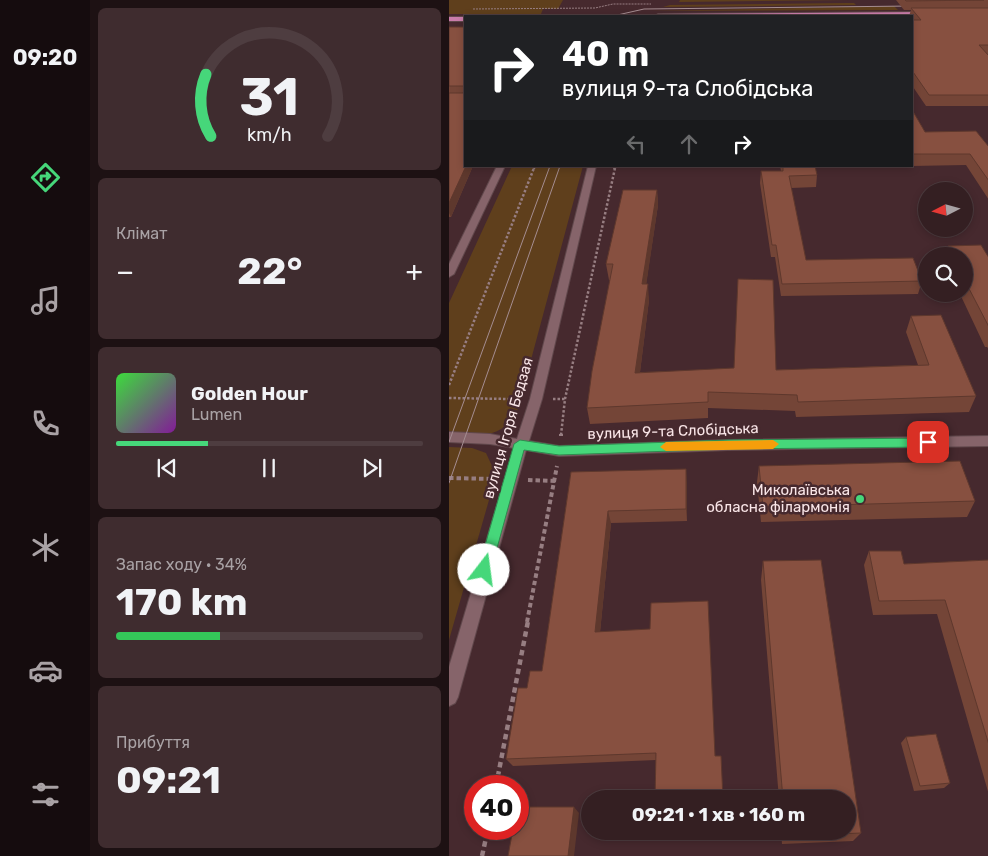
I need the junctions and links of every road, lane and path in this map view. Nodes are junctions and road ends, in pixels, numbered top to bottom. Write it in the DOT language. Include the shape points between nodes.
graph roads {
  1 [pos="615,0"];
  2 [pos="613,4"];
  3 [pos="595,8"];
  4 [pos="594,13"];
  5 [pos="932,14"];
  6 [pos="795,15"];
  7 [pos="449,19"];
  8 [pos="464,19"];
  9 [pos="501,167"];
  10 [pos="535,167"];
  11 [pos="592,167"];
  12 [pos="615,167"];
  13 [pos="449,274"];
  14 [pos="449,385"];
  15 [pos="449,398"];
  16 [pos="509,399"];
  17 [pos="449,437"];
  18 [pos="988,441"];
  19 [pos="520,444"];
  20 [pos="561,444"];
  21 [pos="558,463"];
  22 [pos="449,478"];
  23 [pos="495,479"];
  24 [pos="527,480"];
  25 [pos="555,481"];
  26 [pos="449,697"];
  27 [pos="498,775"];
  28 [pos="486,840"];
  29 [pos="483,856"];
  1 -- 2 [label="path"];
  3 -- 4 [label="path"];
  5 -- 6 [label="main road"];
  7 -- 8 [label="main road"];
  9 -- 13 [label="street"];
  10 -- 14 [label="path"];
  11 -- 19 [label="street, вулиця Ігоря Бедзая" via="535,399"];
  12 -- 20 [label="path" via="565,399"];
  15 -- 16 [label="path"];
  17 -- 19 [label="street, вулиця 9-та Слобідська"];
  18 -- 19 [label="street, вулиця 9-та Слобідська" via="559,451"];
  19 -- 26 [label="street, вулиця Ігоря Бедзая"];
  21 -- 25 [label="path"];
  22 -- 23 [label="path"];
  24 -- 25 [label="path"];
  25 -- 27 [label="path"];
  28 -- 29 [label="path"];
}
